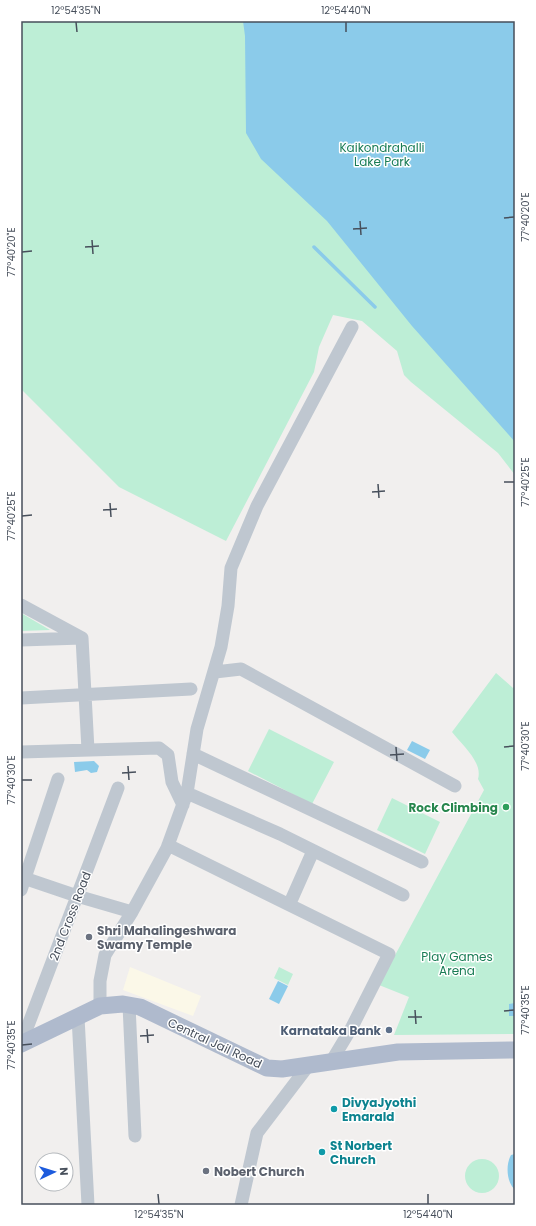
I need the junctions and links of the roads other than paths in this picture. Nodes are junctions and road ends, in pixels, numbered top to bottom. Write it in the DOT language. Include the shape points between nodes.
graph roads {
  1 [pos="352,327"];
  2 [pos="21,605"];
  3 [pos="82,638"];
  4 [pos="21,640"];
  5 [pos="215,672"];
  6 [pos="191,689"];
  7 [pos="85,694"];
  8 [pos="21,698"];
  9 [pos="88,750"];
  10 [pos="21,752"];
  11 [pos="193,754"];
  12 [pos="58,780"];
  13 [pos="455,786"];
  14 [pos="118,788"];
  15 [pos="185,799"];
  16 [pos="168,845"];
  17 [pos="313,851"];
  18 [pos="422,862"];
  19 [pos="22,882"];
  20 [pos="403,895"];
  21 [pos="77,896"];
  22 [pos="290,903"];
  23 [pos="132,912"];
  24 [pos="129,1005"];
  25 [pos="100,1006"];
  26 [pos="78,1017"];
  27 [pos="21,1044"];
  28 [pos="515,1050"];
  29 [pos="331,1062"];
  30 [pos="308,1066"];
  31 [pos="135,1136"];
  32 [pos="88,1205"];
  33 [pos="241,1205"];
  1 -- 5 [label="street" via="256,506 231,568 228,606"];
  2 -- 3 [label="street"];
  3 -- 4 [label="street"];
  3 -- 7 [label="street"];
  5 -- 11 [label="street" via="197,729"];
  5 -- 13 [label="street" via="241,669"];
  6 -- 7 [label="street"];
  7 -- 8 [label="street"];
  7 -- 9 [label="street"];
  9 -- 10 [label="street"];
  9 -- 15 [label="street" via="159,748 168,755 172,782"];
  11 -- 15 [label="street"];
  11 -- 18 [label="street"];
  12 -- 19 [label="street"];
  14 -- 21 [label="street, 2nd Cross Road"];
  15 -- 16 [label="street"];
  15 -- 17 [label="street"];
  16 -- 22 [label="street"];
  16 -- 23 [label="street"];
  17 -- 20 [label="street"];
  17 -- 22 [label="street"];
  19 -- 21 [label="street"];
  21 -- 23 [label="street"];
  21 -- 27 [label="street, 2nd Cross Road"];
  22 -- 29 [label="street" via="389,954"];
  23 -- 25 [label="street" via="105,955 100,981"];
  24 -- 25 [label="main road, Central Jail Road"];
  24 -- 30 [label="main road, Central Jail Road" via="140,1007 267,1068"];
  24 -- 31 [label="street"];
  25 -- 26 [label="main road, Central Jail Road"];
  26 -- 27 [label="main road, Central Jail Road"];
  26 -- 32 [label="street"];
  28 -- 29 [label="main road, Central Jail Road" via="398,1052"];
  29 -- 30 [label="main road, Central Jail Road"];
  30 -- 33 [label="street" via="257,1132"];
}
